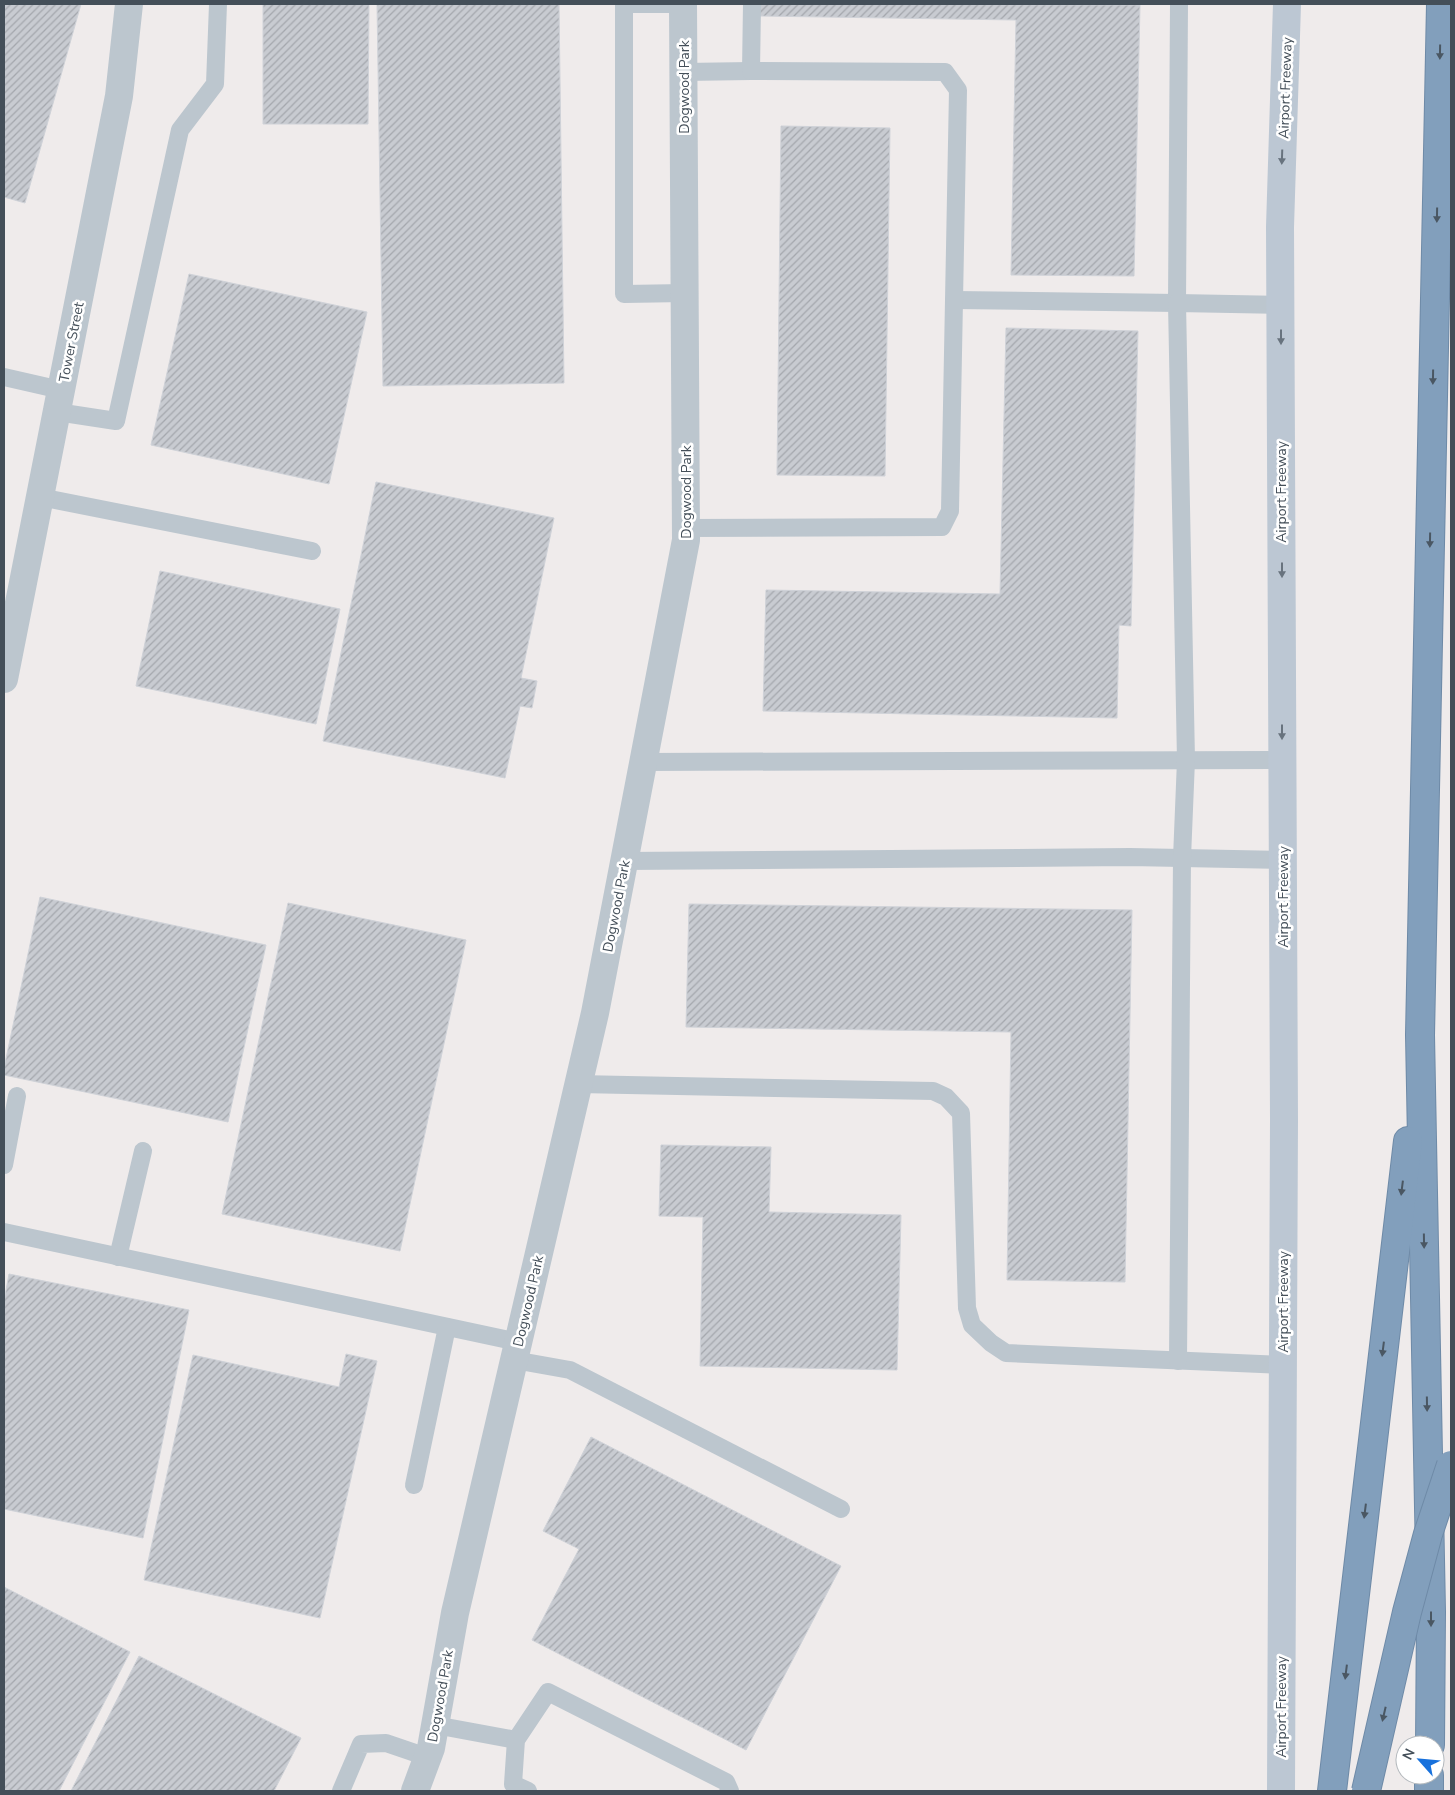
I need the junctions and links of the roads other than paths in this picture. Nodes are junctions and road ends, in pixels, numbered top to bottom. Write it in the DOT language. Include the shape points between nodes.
graph roads {
  1 [pos="129,4"];
  2 [pos="218,4"];
  3 [pos="683,4"];
  4 [pos="752,4"];
  5 [pos="1179,4"];
  6 [pos="1287,4"];
  7 [pos="1441,4"];
  8 [pos="752,71"];
  9 [pos="684,72"];
  10 [pos="685,294"];
  11 [pos="954,300"];
  12 [pos="1177,303"];
  13 [pos="1281,305"];
  14 [pos="4,377"];
  15 [pos="59,401"];
  16 [pos="40,496"];
  17 [pos="686,528"];
  18 [pos="312,551"];
  19 [pos="4,679"];
  20 [pos="1186,760"];
  21 [pos="1282,760"];
  22 [pos="644,762"];
  23 [pos="1182,858"];
  24 [pos="1283,860"];
  25 [pos="624,861"];
  26 [pos="1420,1035"];
  27 [pos="578,1084"];
  28 [pos="17,1096"];
  29 [pos="143,1151"];
  30 [pos="4,1165"];
  31 [pos="4,1232"];
  32 [pos="118,1257"];
  33 [pos="447,1327"];
  34 [pos="516,1352"];
  35 [pos="1178,1361"];
  36 [pos="1283,1365"];
  37 [pos="1451,1465"];
  38 [pos="414,1485"];
  39 [pos="841,1509"];
  40 [pos="435,1725"];
  41 [pos="1430,1735"];
  42 [pos="516,1740"];
  43 [pos="427,1757"];
  44 [pos="341,1791"];
  45 [pos="415,1791"];
  46 [pos="528,1791"];
  47 [pos="730,1791"];
  48 [pos="1281,1791"];
  49 [pos="1332,1791"];
  50 [pos="1366,1791"];
  1 -- 15 [label="street, Tower Street" via="119,96"];
  2 -- 15 [label="lane" via="215,84 180,130 116,421"];
  3 -- 9 [label="street, Dogwood Park"];
  3 -- 10 [label="lane" via="624,4 624,294"];
  4 -- 8 [label="lane"];
  5 -- 12 [label="lane"];
  6 -- 13 [label="main road, Airport Freeway, one-way" via="1280,227"];
  7 -- 26 [label="highway, one-way"];
  8 -- 9 [label="lane"];
  8 -- 11 [label="lane" via="945,72 958,90"];
  9 -- 10 [label="street, Dogwood Park"];
  10 -- 17 [label="street, Dogwood Park"];
  11 -- 12 [label="lane"];
  11 -- 17 [label="lane" via="950,511 942,528"];
  12 -- 13 [label="lane"];
  12 -- 20 [label="lane"];
  13 -- 21 [label="main road, Airport Freeway, one-way"];
  14 -- 15 [label="lane"];
  15 -- 16 [label="street, Tower Street"];
  16 -- 18 [label="lane"];
  16 -- 19 [label="street, Tower Street"];
  17 -- 22 [label="street, Dogwood Park"];
  20 -- 21 [label="lane"];
  20 -- 22 [label="lane"];
  20 -- 23 [label="lane"];
  21 -- 24 [label="main road, Airport Freeway"];
  22 -- 25 [label="street, Dogwood Park"];
  23 -- 24 [label="lane"];
  23 -- 25 [label="lane"];
  23 -- 35 [label="lane"];
  24 -- 36 [label="main road, Airport Freeway"];
  25 -- 27 [label="street, Dogwood Park"];
  26 -- 41 [label="highway, one-way" via="1431,1602"];
  26 -- 49 [label="highway, one-way"];
  27 -- 34 [label="street, Dogwood Park"];
  27 -- 35 [label="lane" via="933,1091 946,1097 961,1113 967,1308 972,1325 1006,1353"];
  28 -- 30 [label="lane"];
  29 -- 32 [label="lane"];
  31 -- 32 [label="lane"];
  32 -- 33 [label="lane"];
  33 -- 34 [label="lane"];
  33 -- 38 [label="lane"];
  34 -- 39 [label="lane" via="570,1370"];
  34 -- 40 [label="street, Dogwood Park" via="455,1613"];
  35 -- 36 [label="lane"];
  36 -- 48 [label="main road, Airport Freeway"];
  37 -- 50 [label="highway, one-way, bridge" via="1407,1612"];
  40 -- 42 [label="lane"];
  40 -- 43 [label="street, Dogwood Park"];
  42 -- 46 [label="lane" via="513,1784"];
  42 -- 47 [label="lane" via="548,1692 726,1782"];
  43 -- 44 [label="lane" via="386,1743 361,1744"];
  43 -- 45 [label="street, Dogwood Park"];
}
